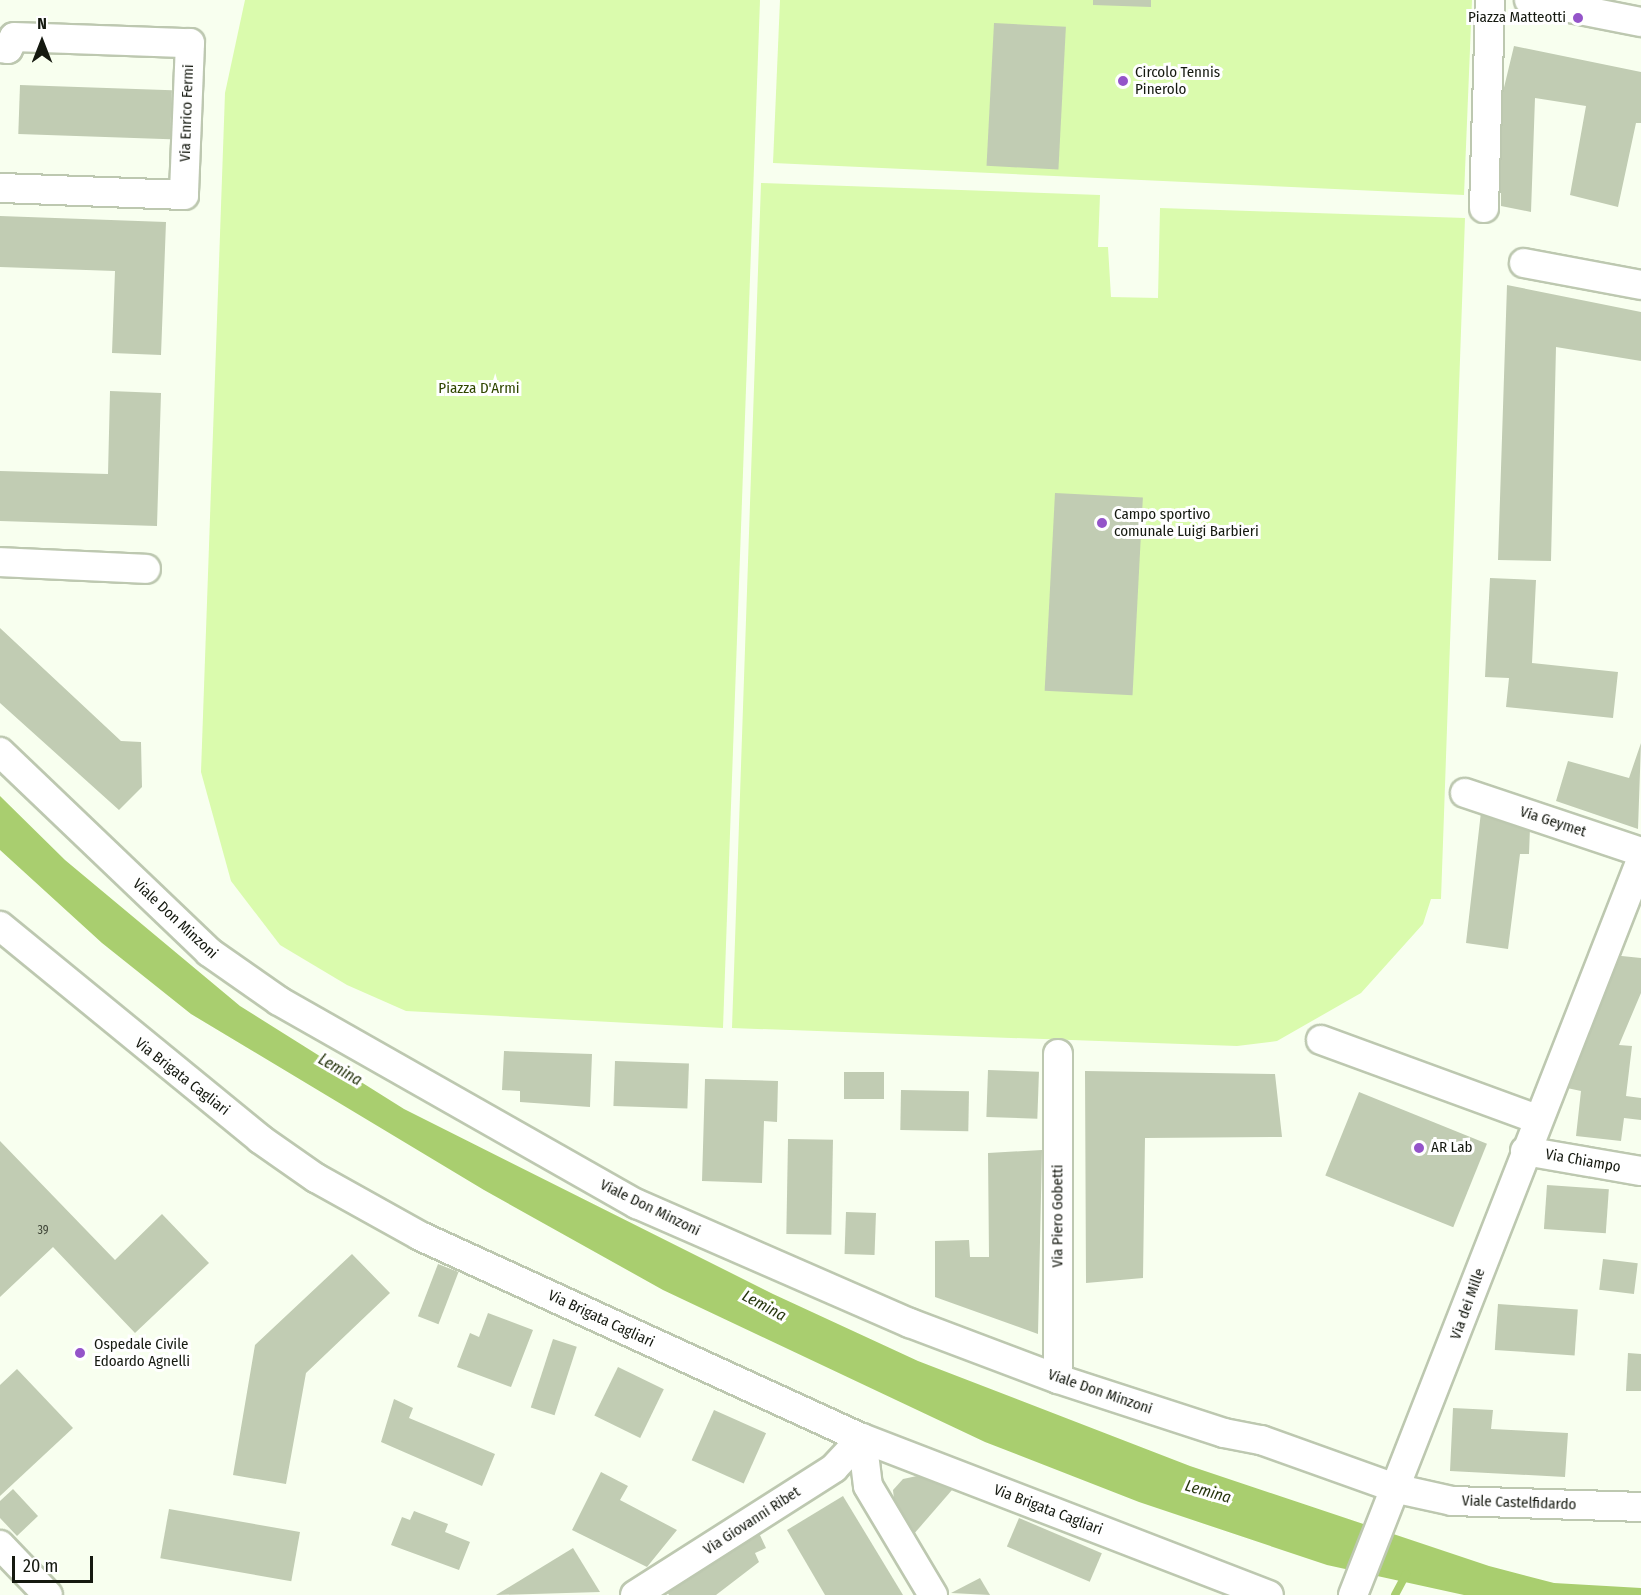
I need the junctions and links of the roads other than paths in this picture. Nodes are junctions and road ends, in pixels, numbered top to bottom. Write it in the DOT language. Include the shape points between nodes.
graph roads {
  1 [pos="1490,0"];
  2 [pos="1529,0"];
  3 [pos="1641,22"];
  4 [pos="0,48"];
  5 [pos="0,188"];
  6 [pos="1484,208"];
  7 [pos="1524,262"];
  8 [pos="1641,285"];
  9 [pos="0,562"];
  10 [pos="146,569"];
  11 [pos="0,752"];
  12 [pos="1465,793"];
  13 [pos="1641,852"];
  14 [pos="1641,860"];
  15 [pos="0,926"];
  16 [pos="1322,1040"];
  17 [pos="1059,1054"];
  18 [pos="1538,1119"];
  19 [pos="1525,1151"];
  20 [pos="1641,1171"];
  21 [pos="1058,1378"];
  22 [pos="862,1438"];
  23 [pos="1398,1489"];
  24 [pos="1641,1507"];
  25 [pos="0,1545"];
  26 [pos="649,1591"];
  27 [pos="48,1595"];
  28 [pos="933,1595"];
  29 [pos="1269,1595"];
  30 [pos="1353,1595"];
  1 -- 6 [label="street"];
  2 -- 3 [label="street"];
  4 -- 5 [label="street, Via Enrico Fermi" via="8,49 14,37 190,43 184,195"];
  7 -- 8 [label="street"];
  9 -- 10 [label="street"];
  11 -- 21 [label="street, Viale Don Minzoni" via="209,952 279,1001 637,1204 910,1323"];
  12 -- 13 [label="street, Via Geymet"];
  14 -- 18 [label="street, Via dei Mille"];
  15 -- 22 [label="street, Via Brigata Cagliari" via="143,1048 316,1178 420,1236"];
  16 -- 18 [label="street"];
  17 -- 21 [label="street, Via Piero Gobetti"];
  18 -- 19 [label="street, Via dei Mille"];
  19 -- 20 [label="street, Via Chiampo"];
  19 -- 23 [label="street, Via dei Mille"];
  21 -- 23 [label="street, Viale Don Minzoni" via="1224,1433 1261,1440"];
  22 -- 26 [label="street, Via Giovanni Ribet" via="834,1468"];
  22 -- 28 [label="street" via="868,1485"];
  22 -- 29 [label="street, Via Brigata Cagliari"];
  23 -- 24 [label="street, Viale Castelfidardo" via="1452,1501"];
  23 -- 30 [label="street, Via dei Mille"];
  25 -- 27 [label="street"];
}
